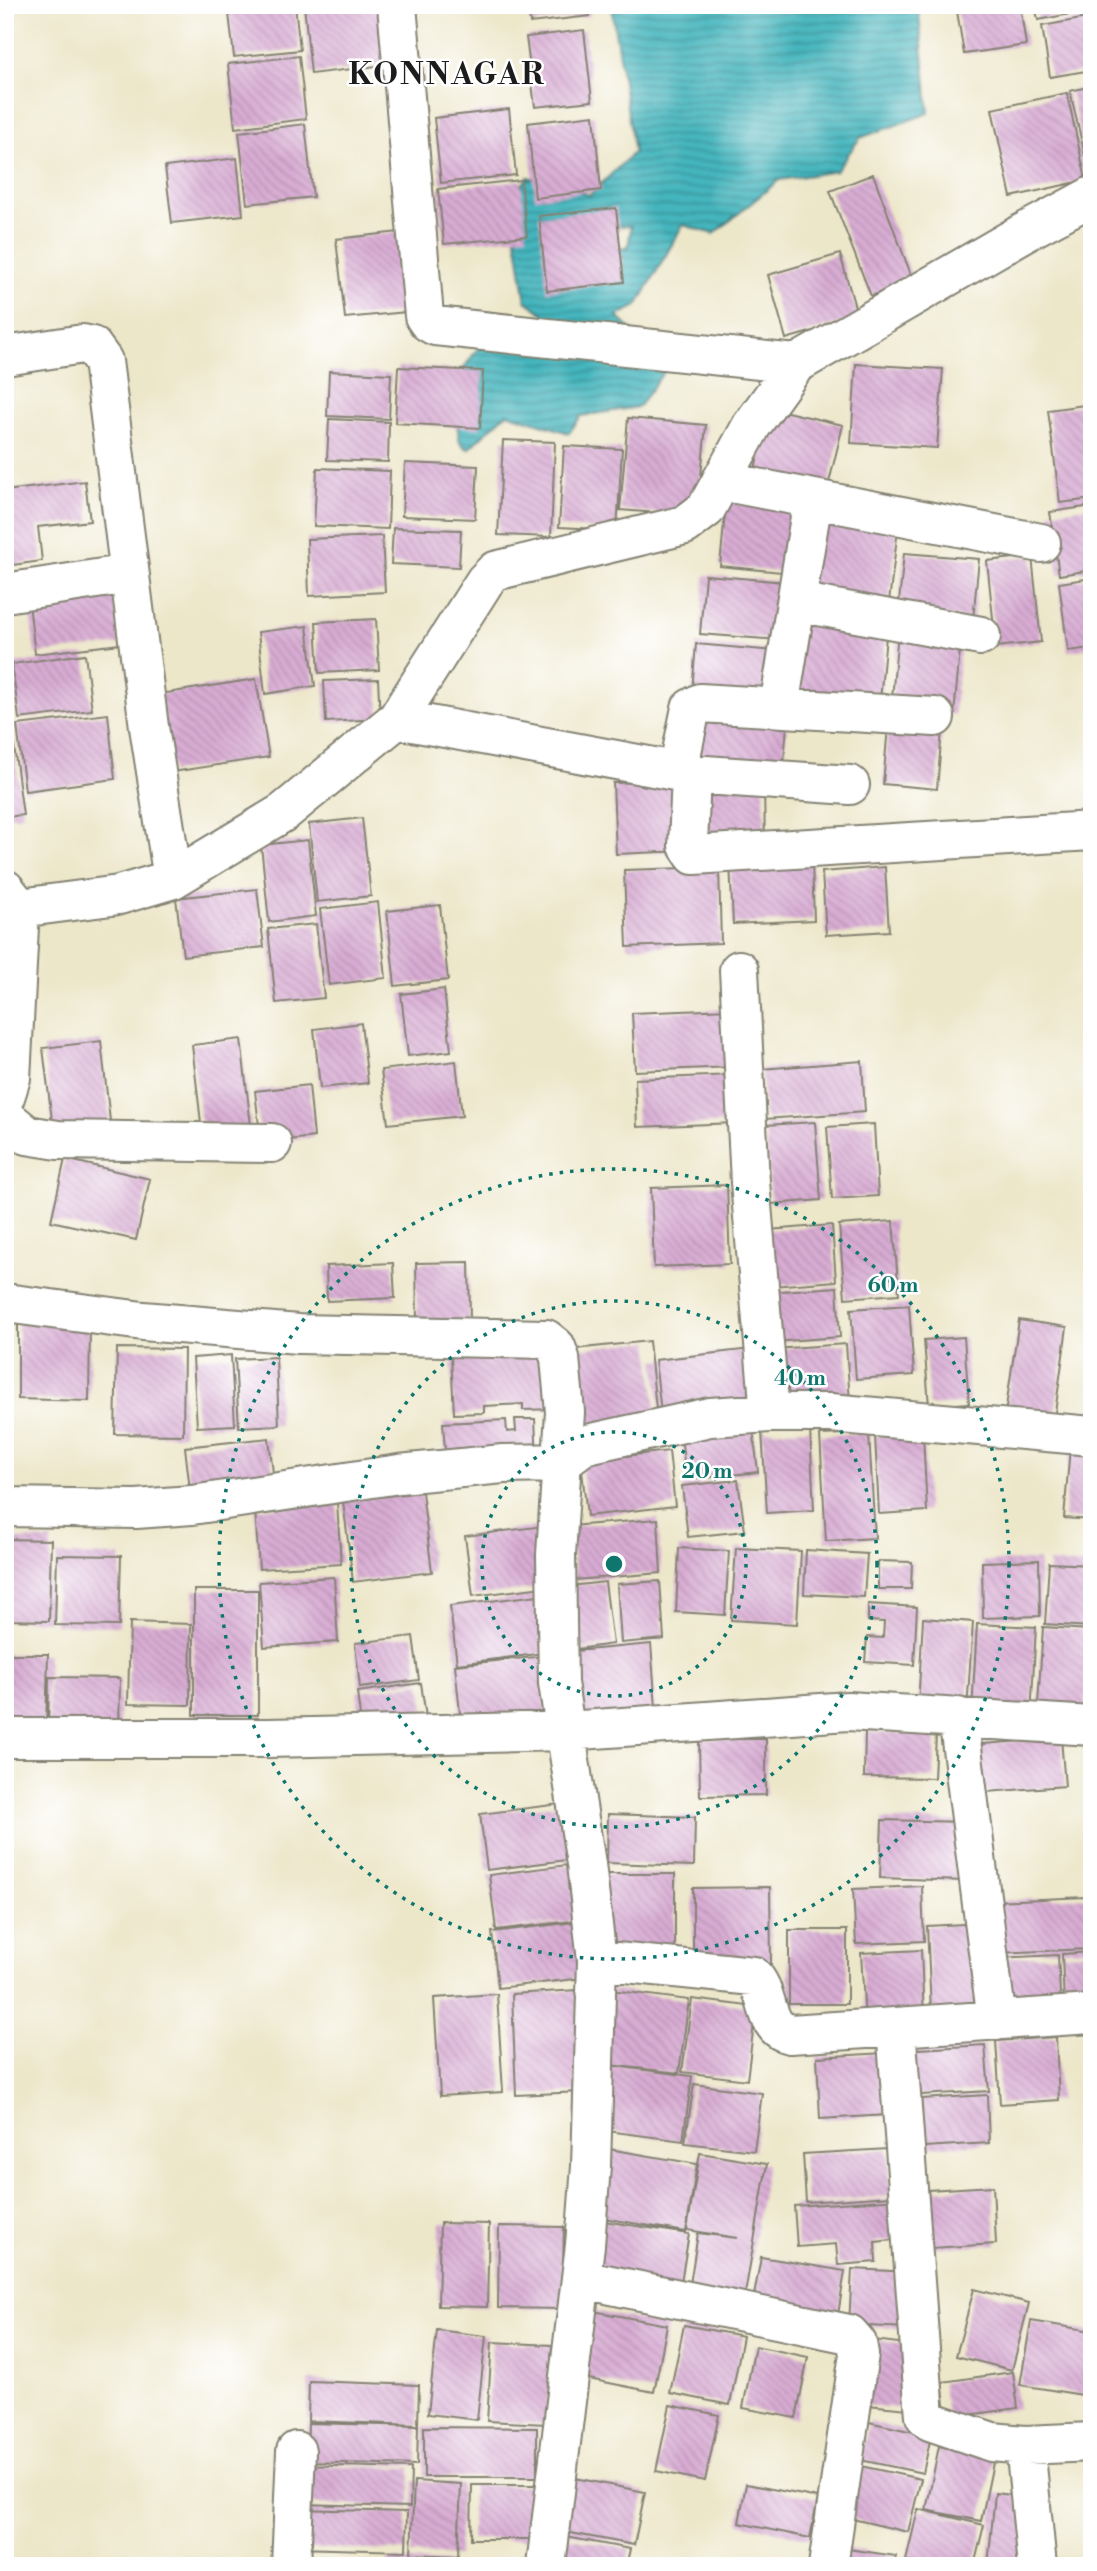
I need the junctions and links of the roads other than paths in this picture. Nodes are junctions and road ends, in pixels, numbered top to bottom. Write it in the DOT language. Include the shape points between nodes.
graph roads {
  1 [pos="397,5"];
  2 [pos="1092,196"];
  3 [pos="5,356"];
  4 [pos="796,364"];
  5 [pos="721,481"];
  6 [pos="813,499"];
  7 [pos="1041,542"];
  8 [pos="129,574"];
  9 [pos="5,593"];
  10 [pos="797,602"];
  11 [pos="981,636"];
  12 [pos="779,707"];
  13 [pos="936,717"];
  14 [pos="397,719"];
  15 [pos="685,773"];
  16 [pos="850,785"];
  17 [pos="1092,831"];
  18 [pos="173,879"];
  19 [pos="13,899"];
  20 [pos="739,970"];
  21 [pos="5,1097"];
  22 [pos="5,1117"];
  23 [pos="272,1143"];
  24 [pos="5,1303"];
  25 [pos="770,1413"];
  26 [pos="1092,1436"];
  27 [pos="561,1463"];
  28 [pos="5,1507"];
  29 [pos="958,1717"];
  30 [pos="1092,1726"];
  31 [pos="567,1731"];
  32 [pos="5,1738"];
  33 [pos="597,1960"];
  34 [pos="1092,2014"];
  35 [pos="997,2021"];
  36 [pos="896,2027"];
  37 [pos="582,2279"];
  38 [pos="1092,2442"];
  39 [pos="1025,2445"];
  40 [pos="296,2451"];
  41 [pos="291,2566"];
  42 [pos="546,2566"];
  43 [pos="828,2566"];
  44 [pos="1037,2566"];
  1 -- 4 [label="street" via="428,322"];
  2 -- 4 [label="street"];
  3 -- 8 [label="street" via="83,344 98,352 103,361"];
  4 -- 5 [label="street" via="752,425"];
  5 -- 6 [label="street"];
  5 -- 14 [label="street" via="706,509 685,525 495,571"];
  6 -- 7 [label="street"];
  6 -- 10 [label="street"];
  8 -- 9 [label="street"];
  8 -- 18 [label="street"];
  10 -- 11 [label="street"];
  10 -- 12 [label="street"];
  12 -- 13 [label="street"];
  12 -- 15 [label="street" via="695,705 691,708"];
  14 -- 15 [label="street"];
  14 -- 18 [label="street" via="284,812"];
  15 -- 16 [label="street"];
  15 -- 17 [label="street" via="688,846 694,855"];
  18 -- 19 [label="street" via="119,895"];
  19 -- 21 [label="street" via="11,1079"];
  20 -- 25 [label="street" via="750,1182"];
  22 -- 23 [label="street" via="27,1135 58,1140"];
  24 -- 27 [label="street" via="298,1334 546,1339 556,1347 560,1359 565,1412"];
  25 -- 26 [label="street" via="830,1413"];
  25 -- 27 [label="street" via="710,1417 592,1443"];
  27 -- 28 [label="street" via="398,1474 164,1507"];
  27 -- 31 [label="street" via="556,1555 558,1683"];
  29 -- 30 [label="street"];
  29 -- 31 [label="street" via="848,1711"];
  29 -- 35 [label="street"];
  31 -- 32 [label="street"];
  31 -- 33 [label="street"];
  33 -- 36 [label="street" via="753,1976 761,1986 772,2022 783,2032"];
  33 -- 37 [label="street" via="591,2165"];
  34 -- 35 [label="street"];
  35 -- 36 [label="street"];
  36 -- 39 [label="street" via="925,2416 992,2442"];
  37 -- 42 [label="street"];
  37 -- 43 [label="street" via="849,2333 855,2339 859,2354"];
  38 -- 39 [label="street"];
  39 -- 44 [label="street"];
  40 -- 41 [label="street"];
}
